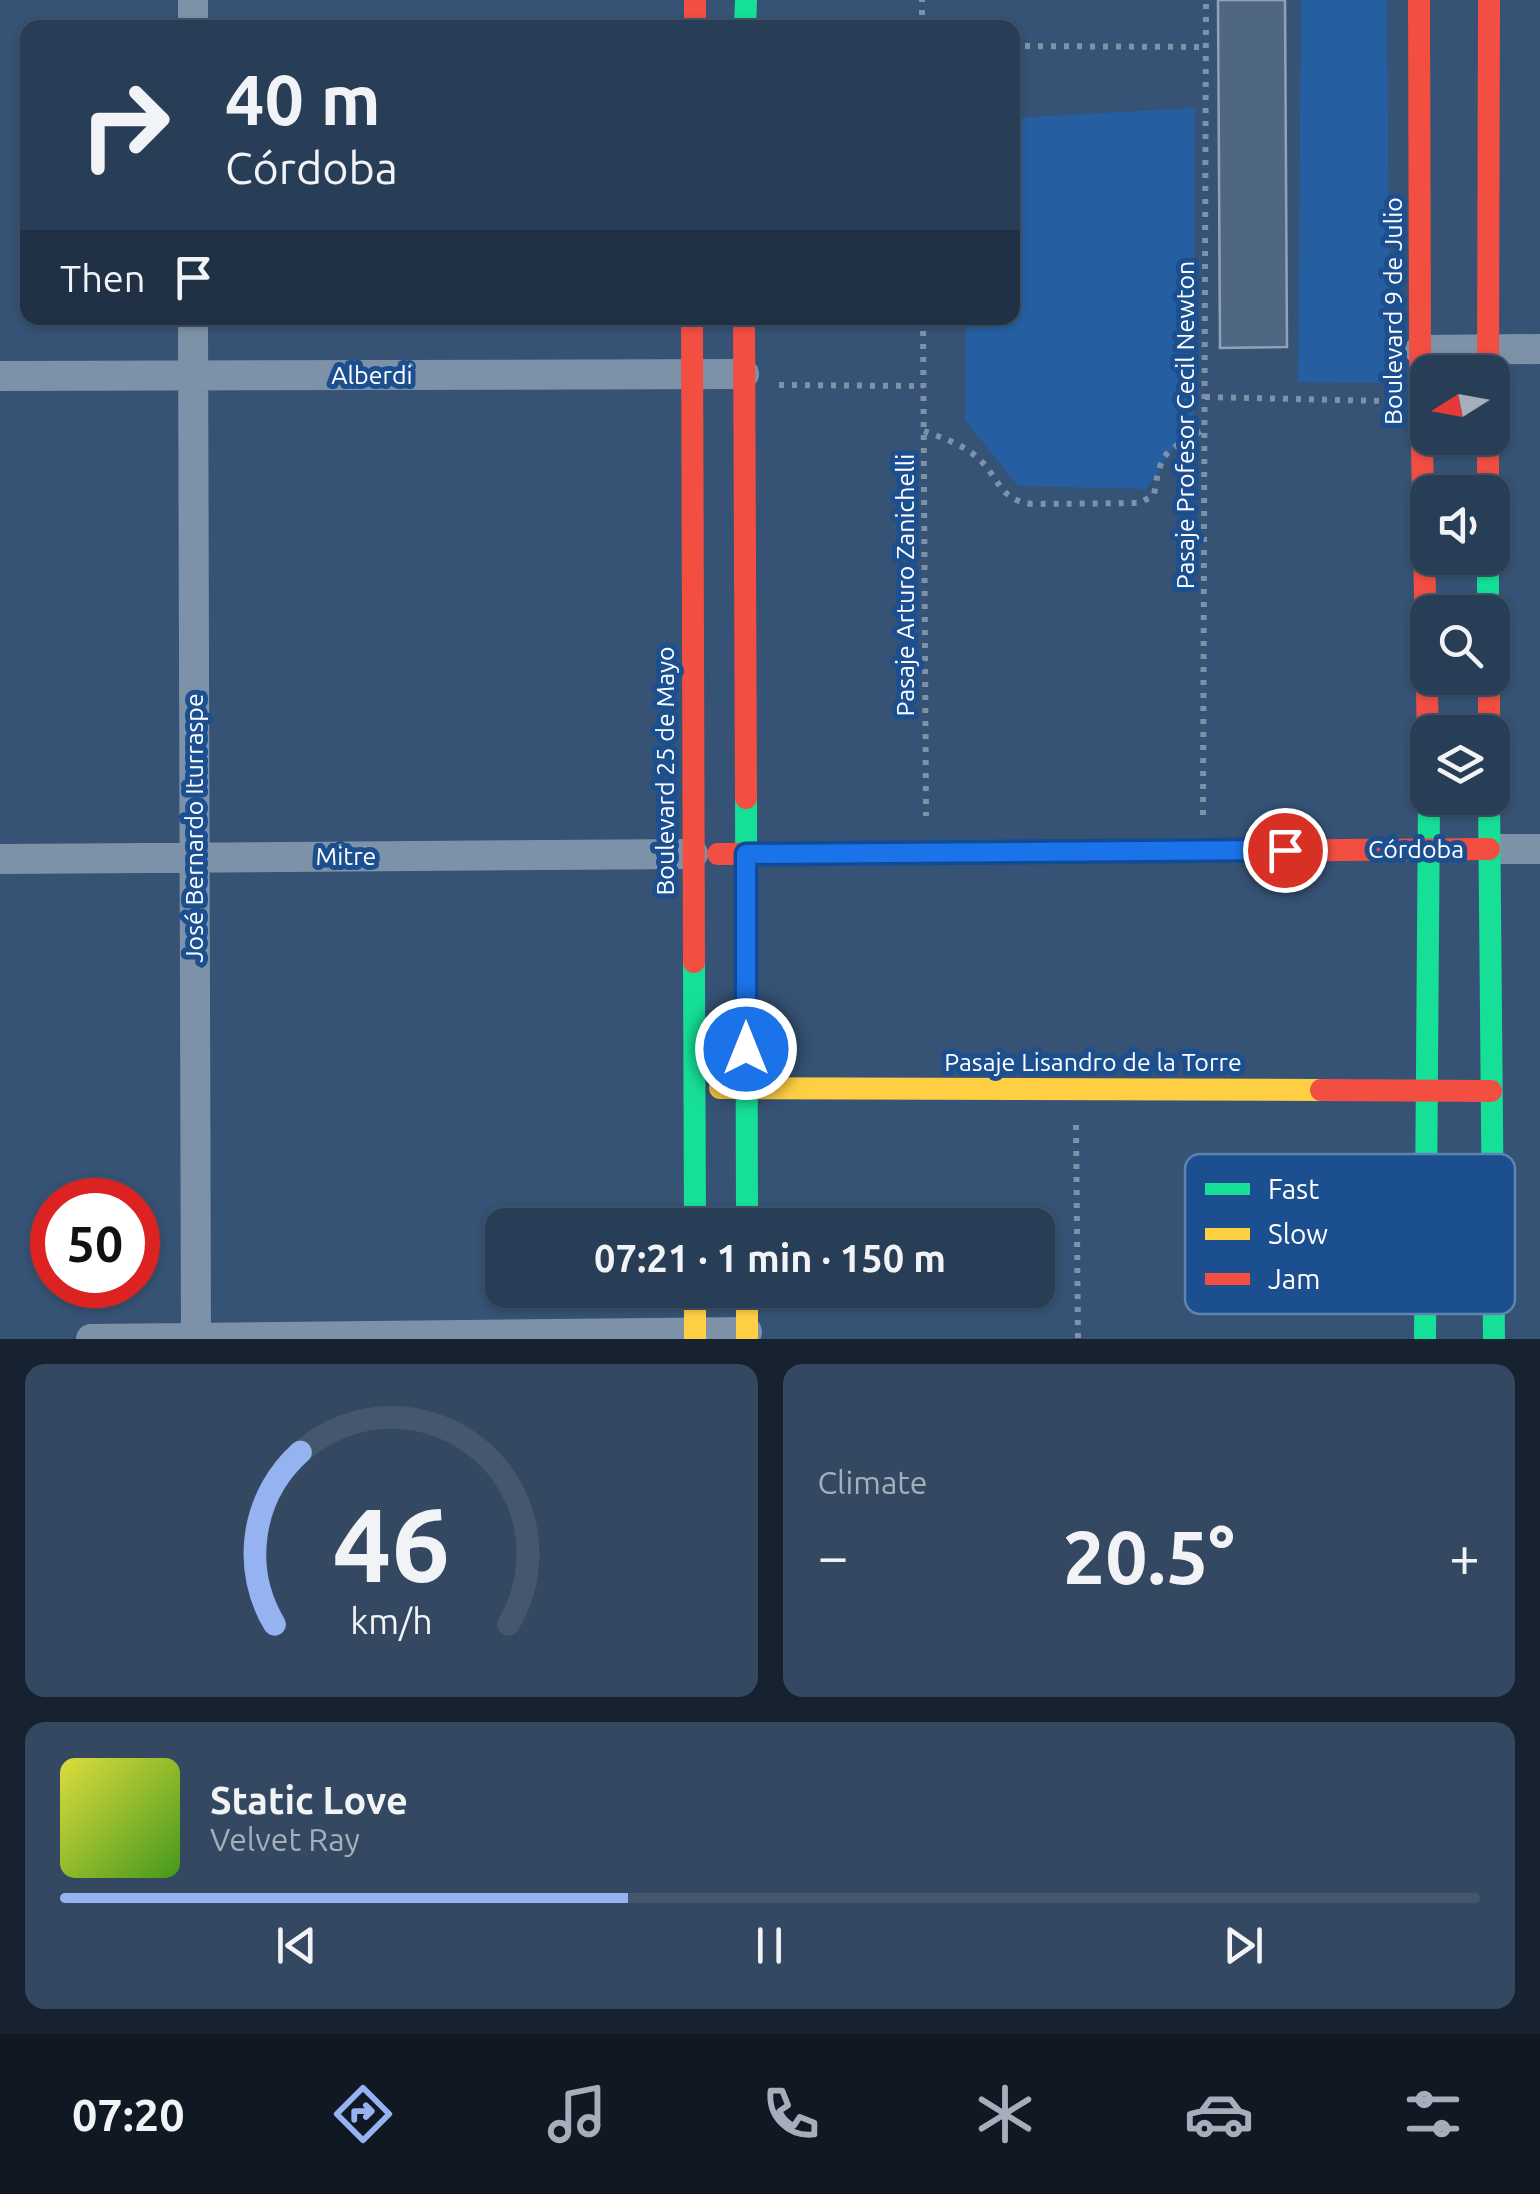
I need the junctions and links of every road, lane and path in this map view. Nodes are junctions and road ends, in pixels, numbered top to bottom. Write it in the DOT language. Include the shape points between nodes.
graph roads {
  1 [pos="1206,0"];
  2 [pos="1419,0"];
  3 [pos="1489,0"];
  4 [pos="1020,46"];
  5 [pos="1206,47"];
  6 [pos="192,325"];
  7 [pos="692,325"];
  8 [pos="744,325"];
  9 [pos="923,325"];
  10 [pos="1540,349"];
  11 [pos="1420,350"];
  12 [pos="1420,355"];
  13 [pos="1451,355"];
  14 [pos="1488,355"];
  15 [pos="1510,356"];
  16 [pos="692,374"];
  17 [pos="0,376"];
  18 [pos="192,376"];
  19 [pos="744,379"];
  20 [pos="923,386"];
  21 [pos="1205,397"];
  22 [pos="1410,402"];
  23 [pos="1205,429"];
  24 [pos="924,430"];
  25 [pos="1422,455"];
  26 [pos="1427,715"];
  27 [pos="1429,815"];
  28 [pos="1489,815"];
  29 [pos="1430,849"];
  30 [pos="1489,849"];
  31 [pos="1540,849"];
  32 [pos="1203,851"];
  33 [pos="926,852"];
  34 [pos="693,854"];
  35 [pos="746,854"];
  36 [pos="194,857"];
  37 [pos="0,858"];
  38 [pos="694,1088"];
  39 [pos="747,1088"];
  40 [pos="1076,1090"];
  41 [pos="1426,1091"];
  42 [pos="1491,1091"];
  43 [pos="1426,1154"];
  44 [pos="1492,1154"];
  45 [pos="695,1208"];
  46 [pos="747,1208"];
  47 [pos="695,1308"];
  48 [pos="747,1308"];
  49 [pos="1427,1314"];
  50 [pos="1494,1314"];
  51 [pos="695,1336"];
  52 [pos="747,1336"];
  53 [pos="196,1338"];
  54 [pos="91,1339"];
  55 [pos="1078,1339"];
  56 [pos="1427,1339"];
  57 [pos="1494,1339"];
  1 -- 5 [label="path, Pasaje Profesor Cecil Newton"];
  2 -- 11 [label="main road, Boulevard 9 de Julio"];
  3 -- 14 [label="main road"];
  4 -- 5 [label="path"];
  5 -- 21 [label="path, Pasaje Profesor Cecil Newton"];
  6 -- 18 [label="street, José Bernardo Iturraspe"];
  7 -- 16 [label="main road, Boulevard 25 de Mayo"];
  8 -- 19 [label="main road"];
  9 -- 20 [label="path, Pasaje Arturo Zanichelli"];
  10 -- 15 [label="street"];
  11 -- 12 [label="main road, Boulevard 9 de Julio"];
  11 -- 13 [label="street"];
  16 -- 18 [label="street, Alberdi"];
  16 -- 19 [label="street, Alberdi"];
  16 -- 34 [label="main road, Boulevard 25 de Mayo"];
  17 -- 18 [label="street, Alberdi"];
  18 -- 36 [label="street, José Bernardo Iturraspe"];
  19 -- 20 [label="path"];
  19 -- 35 [label="main road"];
  20 -- 24 [label="path, Pasaje Arturo Zanichelli"];
  21 -- 22 [label="path"];
  21 -- 23 [label="path, Pasaje Profesor Cecil Newton"];
  23 -- 24 [label="path" via="1164,453 1154,495 1140,502 1032,504 1016,502 963,447"];
  23 -- 32 [label="path, Pasaje Profesor Cecil Newton"];
  24 -- 33 [label="path, Pasaje Arturo Zanichelli"];
  25 -- 26 [label="main road, Boulevard 9 de Julio"];
  27 -- 29 [label="main road"];
  28 -- 30 [label="main road"];
  29 -- 30 [label="main road, Córdoba"];
  29 -- 32 [label="main road, Córdoba"];
  29 -- 41 [label="main road"];
  30 -- 31 [label="street, Córdoba"];
  30 -- 42 [label="main road"];
  32 -- 33 [label="main road, Córdoba"];
  33 -- 35 [label="main road, Córdoba"];
  34 -- 35 [label="main road, Córdoba"];
  34 -- 36 [label="street, Mitre"];
  34 -- 38 [label="main road, Boulevard 25 de Mayo"];
  35 -- 39 [label="main road"];
  36 -- 37 [label="street, Mitre"];
  36 -- 53 [label="street, José Bernardo Iturraspe"];
  38 -- 39 [label="main road, Pasaje Lisandro de la Torre"];
  38 -- 45 [label="main road, Boulevard 25 de Mayo"];
  39 -- 40 [label="main road, Pasaje Lisandro de la Torre"];
  39 -- 46 [label="main road"];
  40 -- 41 [label="main road, Pasaje Lisandro de la Torre"];
  40 -- 55 [label="path"];
  41 -- 42 [label="main road, Pasaje Lisandro de la Torre"];
  41 -- 43 [label="main road"];
  42 -- 44 [label="main road"];
  47 -- 51 [label="main road"];
  48 -- 52 [label="main road"];
  49 -- 56 [label="main road"];
  50 -- 57 [label="main road"];
  51 -- 52 [label="street"];
  51 -- 53 [label="street"];
  53 -- 54 [label="street"];
}
